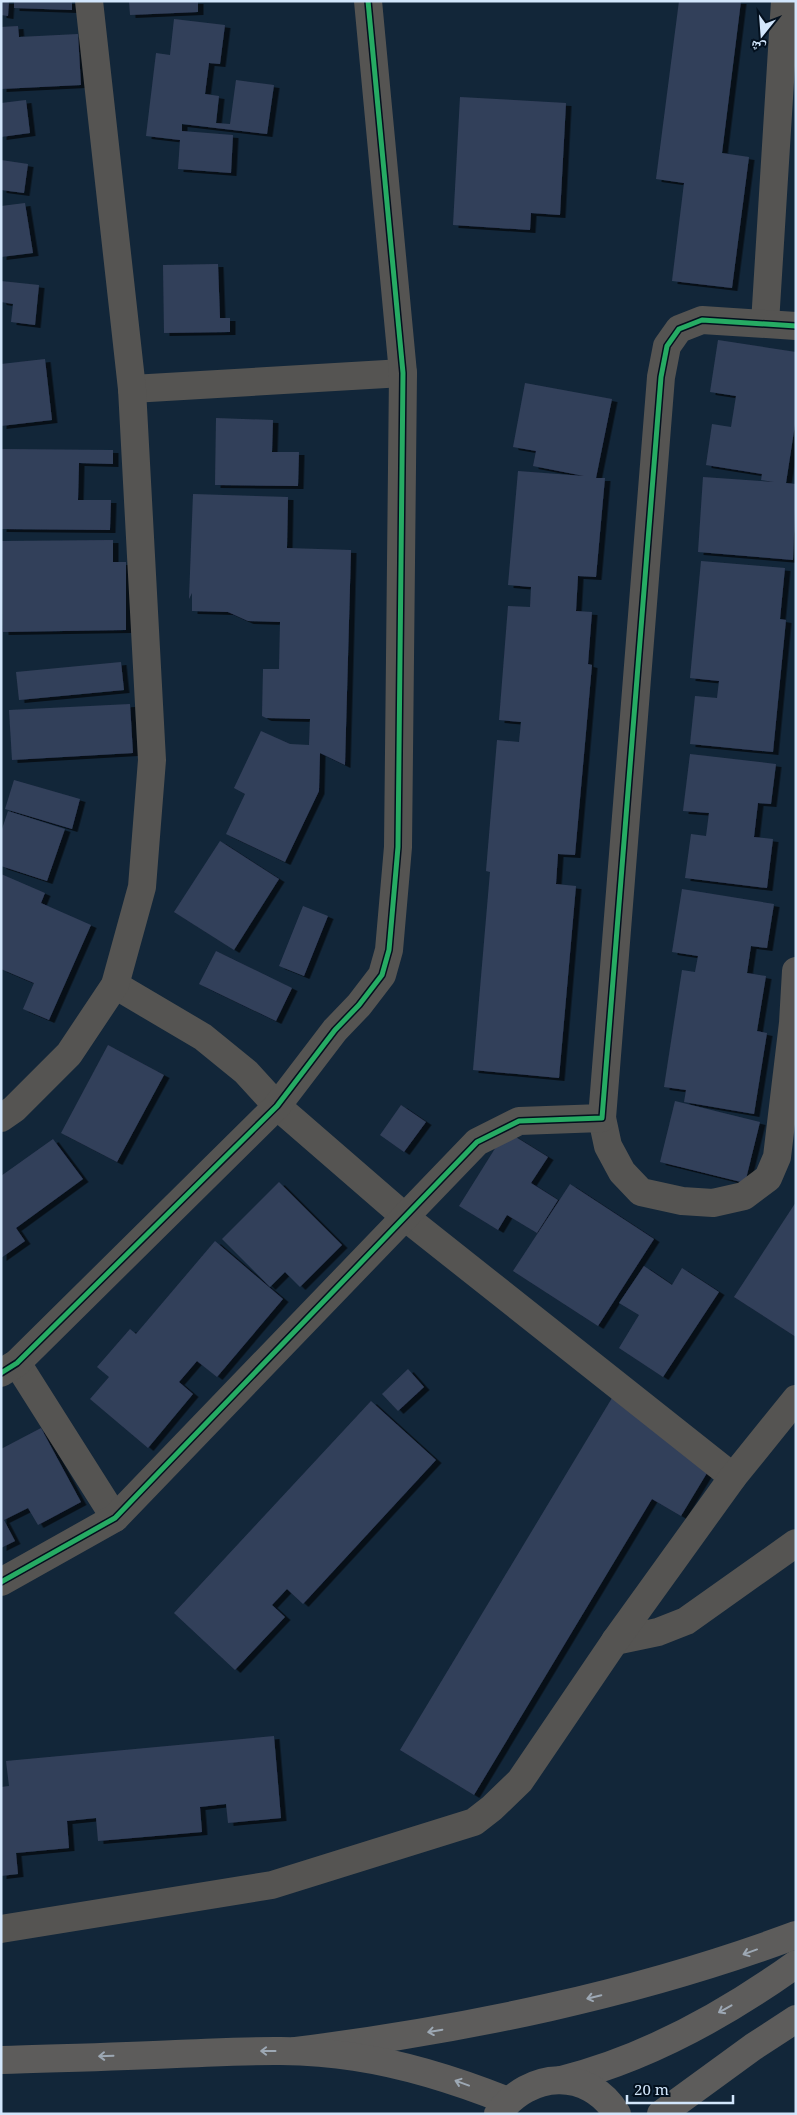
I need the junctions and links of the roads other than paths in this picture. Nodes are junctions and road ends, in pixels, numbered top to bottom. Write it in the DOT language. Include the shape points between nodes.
graph roads {
  1 [pos="89,1"];
  2 [pos="368,1"];
  3 [pos="785,1"];
  4 [pos="765,323"];
  5 [pos="796,326"];
  6 [pos="403,373"];
  7 [pos="132,389"];
  8 [pos="796,971"];
  9 [pos="116,985"];
  10 [pos="277,1106"];
  11 [pos="1,1118"];
  12 [pos="602,1118"];
  13 [pos="405,1217"];
  14 [pos="9,1368"];
  15 [pos="796,1399"];
  16 [pos="733,1477"];
  17 [pos="115,1518"];
  18 [pos="796,1543"];
  19 [pos="1,1582"];
  20 [pos="614,1642"];
  21 [pos="1,1929"];
  22 [pos="796,1935"];
  23 [pos="796,1964"];
  24 [pos="796,2019"];
  25 [pos="296,2051"];
  26 [pos="1,2060"];
  27 [pos="561,2080"];
  28 [pos="503,2107"];
  29 [pos="617,2114"];
  30 [pos="660,2114"];
  1 -- 7 [label="street"];
  2 -- 6 [label="street"];
  3 -- 4 [label="street"];
  4 -- 5 [label="street"];
  4 -- 12 [label="street" via="702,320 679,329 667,346 661,377"];
  6 -- 7 [label="street"];
  6 -- 10 [label="street" via="398,847 389,950 382,974"];
  7 -- 9 [label="street" via="152,760 142,887"];
  8 -- 12 [label="street" via="777,1157 768,1178 744,1196 712,1203 682,1201 642,1192 622,1172 608,1146"];
  9 -- 10 [label="street" via="203,1037 246,1072"];
  9 -- 11 [label="street" via="69,1054"];
  10 -- 13 [label="street"];
  10 -- 14 [label="street"];
  12 -- 13 [label="street" via="519,1121 477,1142"];
  13 -- 16 [label="street"];
  13 -- 17 [label="street"];
  14 -- 17 [label="street"];
  15 -- 16 [label="street"];
  16 -- 20 [label="street"];
  17 -- 19 [label="street"];
  18 -- 20 [label="street" via="686,1621 658,1632"];
  20 -- 21 [label="street" via="520,1781 474,1822 272,1885"];
  22 -- 25 [label="main road, one-way" via="745,1954 616,1992 470,2025"];
  23 -- 27 [label="main road, one-way" via="736,2004 669,2040 594,2072"];
  24 -- 30 [label="main road"];
  25 -- 26 [label="main road, one-way"];
  28 -- 25 [label="main road, one-way" via="458,2082 406,2066 353,2056"];
  27 -- 28 [label="main road" via="542,2082 524,2089"];
  27 -- 29 [label="main road" via="580,2084 598,2093"];
}
